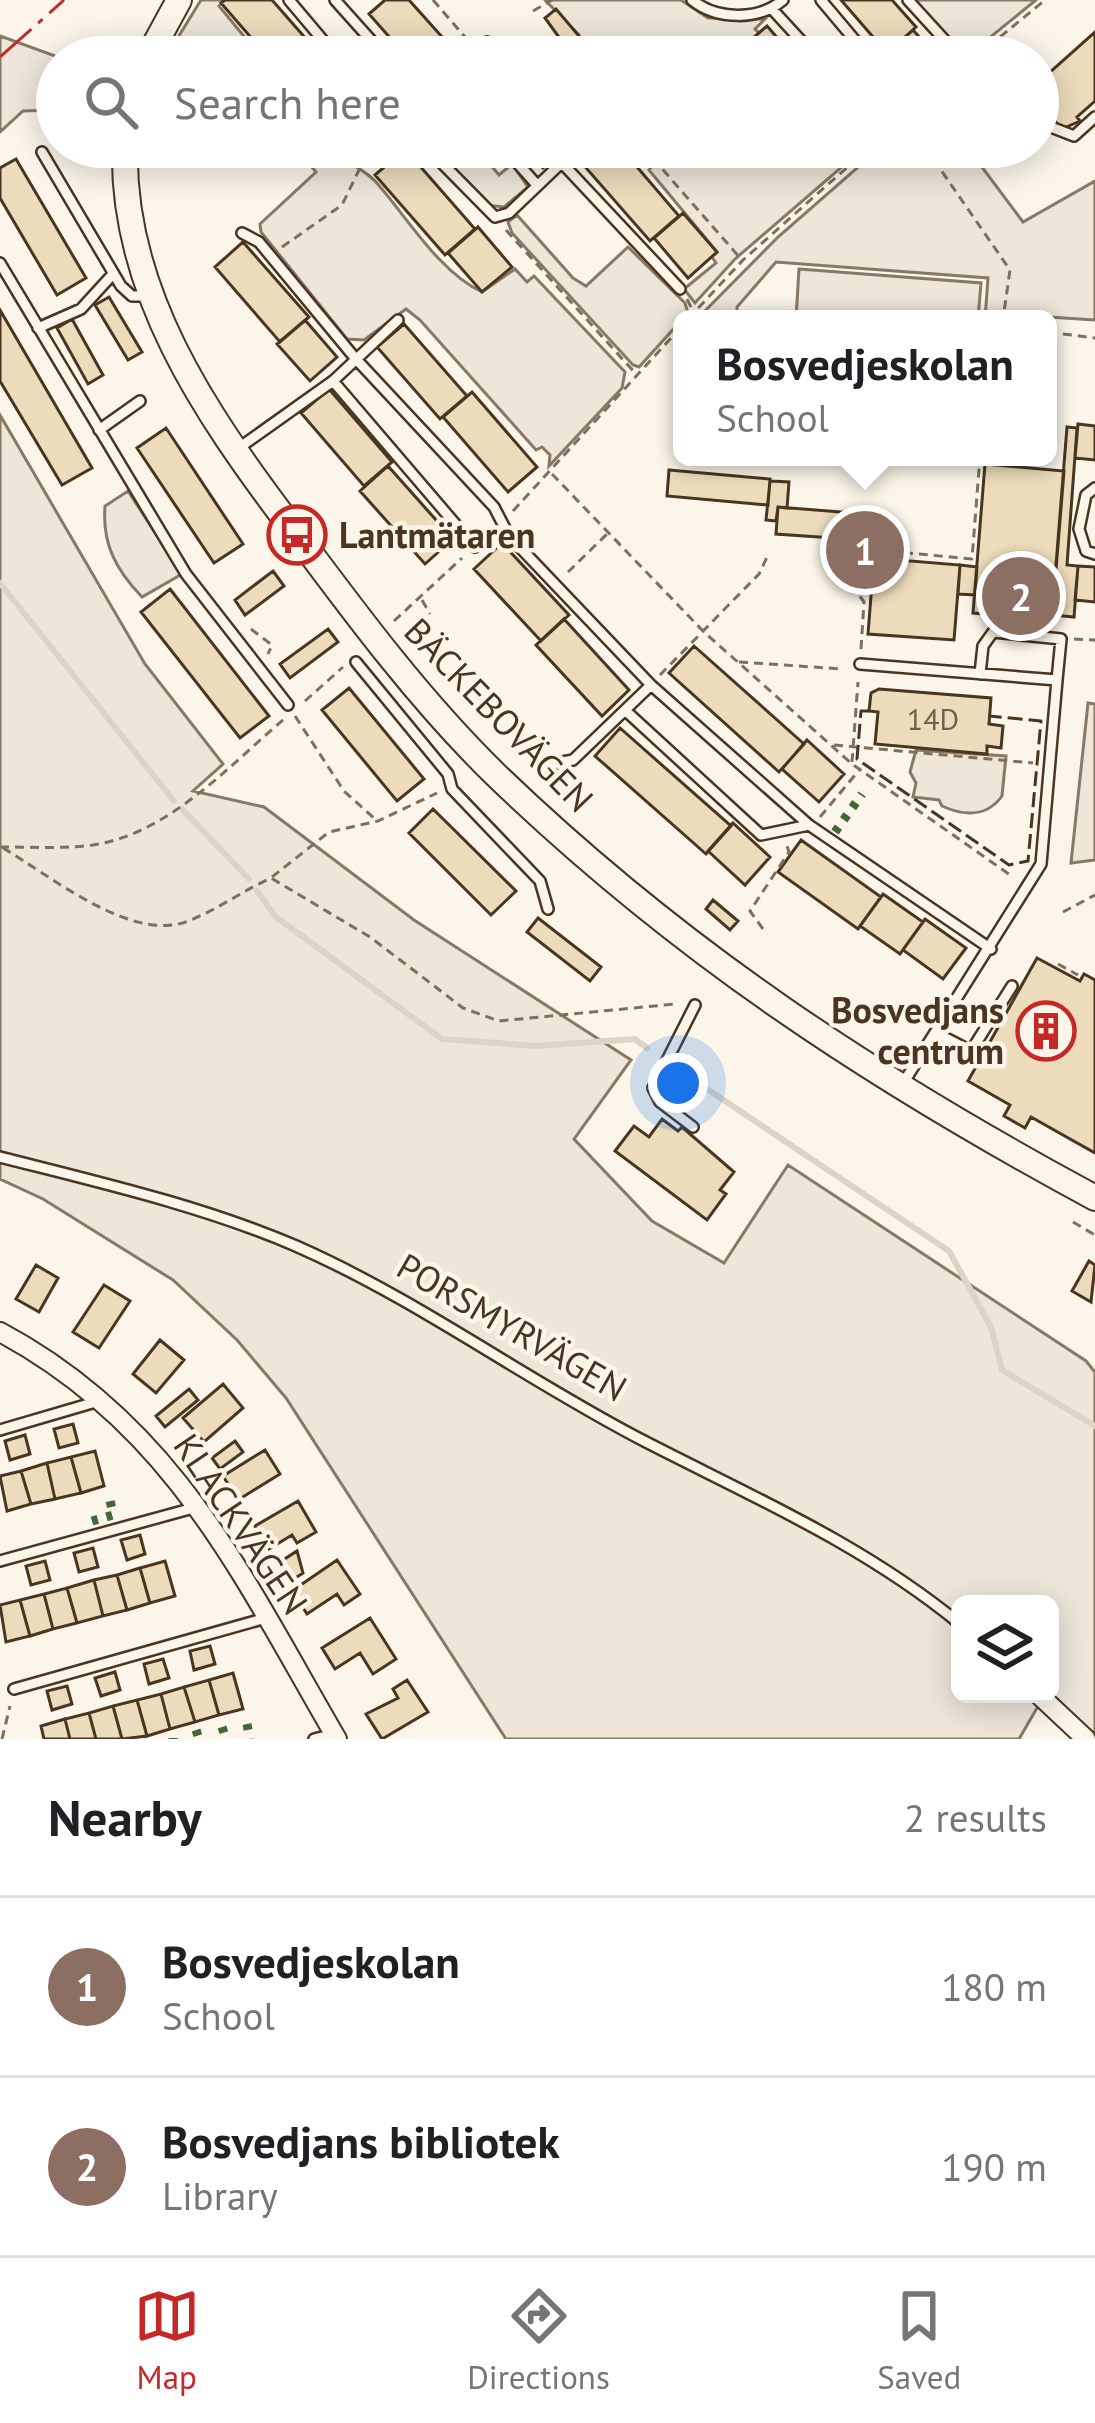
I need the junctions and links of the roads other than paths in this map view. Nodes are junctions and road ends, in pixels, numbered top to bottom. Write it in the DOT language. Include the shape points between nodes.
graph roads {
  1 [pos="179,0"];
  2 [pos="289,0"];
  3 [pos="334,0"];
  4 [pos="692,0"];
  5 [pos="782,0"];
  6 [pos="821,0"];
  7 [pos="908,0"];
  8 [pos="772,9"];
  9 [pos="159,36"];
  10 [pos="319,36"];
  11 [pos="367,36"];
  12 [pos="797,36"];
  13 [pos="851,36"];
  14 [pos="941,36"];
  15 [pos="1095,117"];
  16 [pos="1059,130"];
  17 [pos="51,168"];
  18 [pos="126,168"];
  19 [pos="446,168"];
  20 [pos="522,168"];
  21 [pos="556,168"];
  22 [pos="566,168"];
  23 [pos="537,185"];
  24 [pos="242,233"];
  25 [pos="0,263"];
  26 [pos="113,274"];
  27 [pos="680,289"];
  28 [pos="150,296"];
  29 [pos="398,320"];
  30 [pos="38,328"];
  31 [pos="355,358"];
  32 [pos="333,382"];
  33 [pos="140,401"];
  34 [pos="99,430"];
  35 [pos="236,450"];
  36 [pos="1095,488"];
  37 [pos="475,547"];
  38 [pos="1095,554"];
  39 [pos="356,662"];
  40 [pos="860,664"];
  41 [pos="980,674"];
  42 [pos="1057,680"];
  43 [pos="651,685"];
  44 [pos="290,708"];
  45 [pos="627,712"];
  46 [pos="552,764"];
  47 [pos="809,825"];
  48 [pos="548,909"];
  49 [pos="991,949"];
  50 [pos="1012,986"];
  51 [pos="695,1005"];
  52 [pos="936,1033"];
  53 [pos="898,1090"];
  54 [pos="693,1127"];
  55 [pos="0,1156"];
  56 [pos="1095,1198"];
  57 [pos="0,1333"];
  58 [pos="104,1399"];
  59 [pos="0,1430"];
  60 [pos="197,1507"];
  61 [pos="0,1562"];
  62 [pos="951,1617"];
  63 [pos="266,1618"];
  64 [pos="14,1689"];
  65 [pos="1048,1703"];
  66 [pos="335,1736"];
  67 [pos="314,1739"];
  68 [pos="1086,1739"];
  1 -- 9 [label="street"];
  2 -- 10 [label="lane"];
  3 -- 11 [label="lane"];
  4 -- 8 [label="lane" via="729,15"];
  5 -- 8 [label="lane"];
  6 -- 13 [label="lane"];
  7 -- 14 [label="lane"];
  8 -- 12 [label="lane"];
  15 -- 16 [label="lane" via="1074,136"];
  17 -- 26 [label="lane"];
  18 -- 28 [label="street, BÄCKEBOVÄGEN" via="130,233"];
  19 -- 23 [label="lane" via="495,218"];
  20 -- 23 [label="lane"];
  21 -- 23 [label="lane"];
  22 -- 27 [label="lane"];
  24 -- 31 [label="lane" via="272,256"];
  25 -- 30 [label="lane"];
  26 -- 28 [label="lane" via="126,292"];
  26 -- 30 [label="lane" via="81,309"];
  28 -- 35 [label="street, BÄCKEBOVÄGEN"];
  29 -- 31 [label="lane"];
  30 -- 34 [label="lane"];
  31 -- 32 [label="lane"];
  31 -- 43 [label="lane"];
  32 -- 35 [label="lane"];
  32 -- 37 [label="lane"];
  33 -- 34 [label="lane"];
  34 -- 44 [label="lane" via="186,574"];
  35 -- 53 [label="street, BÄCKEBOVÄGEN" via="347,604 493,772 722,970"];
  36 -- 38 [label="lane" via="1079,529"];
  39 -- 48 [label="lane" via="452,789 540,881"];
  40 -- 41 [label="lane"];
  41 -- 42 [label="lane"];
  41 -- 42 [label="lane" via="993,632 1060,639"];
  42 -- 49 [label="lane" via="1041,864"];
  43 -- 45 [label="lane"];
  43 -- 47 [label="lane"];
  45 -- 46 [label="lane" via="573,760"];
  45 -- 47 [label="lane" via="761,835"];
  47 -- 49 [label="lane"];
  49 -- 52 [label="lane"];
  50 -- 52 [label="lane" via="971,1051"];
  51 -- 54 [label="lane" via="653,1088"];
  52 -- 53 [label="lane"];
  53 -- 56 [label="street, BÄCKEBOVÄGEN"];
  55 -- 62 [label="lane, PORSMYRVÄGEN" via="175,1206 330,1263 645,1442 795,1514"];
  57 -- 58 [label="street, KLACKVÄGEN"];
  58 -- 59 [label="lane"];
  58 -- 60 [label="street, KLACKVÄGEN"];
  60 -- 61 [label="lane"];
  60 -- 63 [label="street, KLACKVÄGEN"];
  63 -- 64 [label="lane"];
  63 -- 66 [label="street, KLACKVÄGEN"];
  65 -- 68 [label="street"];
  66 -- 67 [label="lane"];
}
